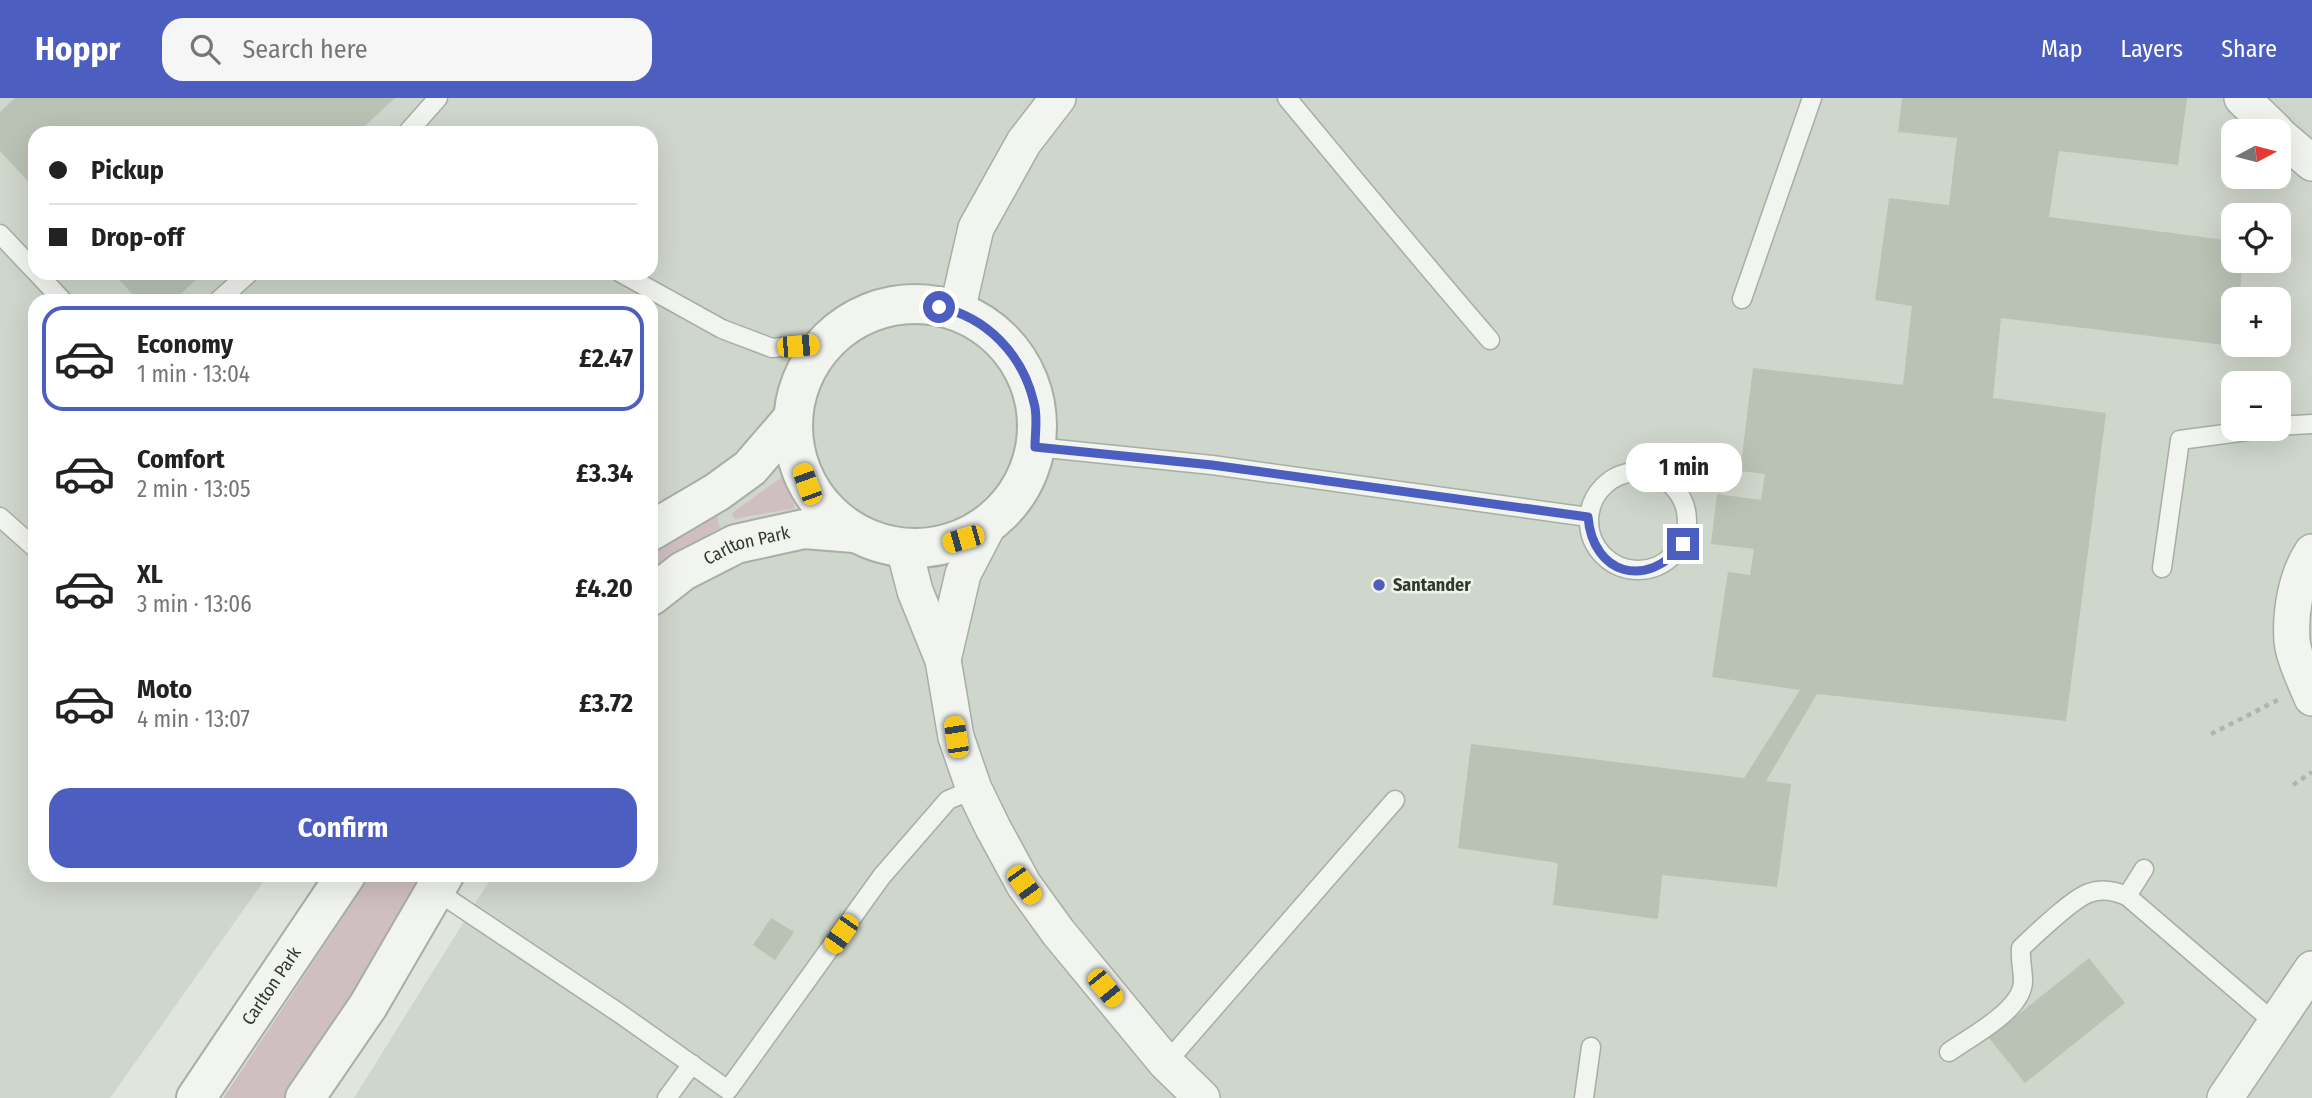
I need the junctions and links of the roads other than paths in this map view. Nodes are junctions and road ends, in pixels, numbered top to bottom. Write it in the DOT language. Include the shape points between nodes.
graph roads {
  1 [pos="438,98"];
  2 [pos="1058,98"];
  3 [pos="1287,98"];
  4 [pos="1812,98"];
  5 [pos="2242,98"];
  6 [pos="2263,119"];
  7 [pos="413,126"];
  8 [pos="2291,145"];
  9 [pos="2312,163"];
  10 [pos="0,234"];
  11 [pos="28,264"];
  12 [pos="43,280"];
  13 [pos="242,280"];
  14 [pos="634,280"];
  15 [pos="56,294"];
  16 [pos="226,294"];
  17 [pos="1742,299"];
  18 [pos="957,311"];
  19 [pos="1490,340"];
  20 [pos="824,343"];
  21 [pos="793,418"];
  22 [pos="2312,424"];
  23 [pos="2291,425"];
  24 [pos="2221,434"];
  25 [pos="1035,447"];
  26 [pos="0,517"];
  27 [pos="1588,517"];
  28 [pos="989,524"];
  29 [pos="658,527"];
  30 [pos="853,533"];
  31 [pos="28,542"];
  32 [pos="904,548"];
  33 [pos="2312,552"];
  34 [pos="2162,568"];
  35 [pos="658,590"];
  36 [pos="943,660"];
  37 [pos="2309,692"];
  38 [pos="974,789"];
  39 [pos="1395,800"];
  40 [pos="2144,869"];
  41 [pos="341,882"];
  42 [pos="440,882"];
  43 [pos="2127,896"];
  44 [pos="2312,969"];
  45 [pos="2275,1023"];
  46 [pos="1591,1047"];
  47 [pos="1949,1052"];
  48 [pos="1167,1063"];
  49 [pos="692,1064"];
  50 [pos="734,1094"];
  51 [pos="196,1098"];
  52 [pos="305,1098"];
  53 [pos="667,1098"];
  54 [pos="1202,1098"];
  55 [pos="1584,1098"];
  56 [pos="2225,1098"];
  1 -- 7 [label="lane"];
  2 -- 18 [label="street" via="1024,142 976,228"];
  3 -- 19 [label="lane"];
  4 -- 17 [label="lane"];
  5 -- 6 [label="street"];
  8 -- 9 [label="street"];
  10 -- 11 [label="lane"];
  12 -- 15 [label="lane"];
  13 -- 16 [label="lane"];
  14 -- 20 [label="lane" via="722,329 772,348"];
  18 -- 20 [label="street" via="921,304 886,307 852,321"];
  18 -- 25 [label="street" via="993,332 1021,364 1035,404"];
  20 -- 21 [label="street" via="802,378"];
  21 -- 29 [label="street" via="750,468"];
  21 -- 30 [label="street" via="795,452 807,484 827,512"];
  22 -- 23 [label="lane"];
  24 -- 34 [label="lane" via="2180,440"];
  25 -- 27 [label="lane" via="1212,465"];
  25 -- 28 [label="street" via="1011,503"];
  26 -- 31 [label="lane"];
  27 -- 27 [label="lane" via="1592,501 1613,478 1643,472 1659,476 1677,491 1687,512 1688,528 1672,558 1641,571 1609,562 1597,549"];
  28 -- 32 [label="street" via="934,548"];
  28 -- 36 [label="street" via="964,574"];
  30 -- 32 [label="street"];
  30 -- 35 [label="street, Carlton Park" via="804,529 736,544 683,570"];
  32 -- 36 [label="street" via="915,591"];
  33 -- 37 [label="street" via="2302,566 2292,643"];
  36 -- 38 [label="street" via="956,737"];
  38 -- 48 [label="street" via="1024,885"];
  38 -- 50 [label="lane" via="947,800 882,876"];
  39 -- 48 [label="lane"];
  40 -- 43 [label="lane"];
  41 -- 51 [label="street, Carlton Park"];
  42 -- 49 [label="lane"];
  42 -- 52 [label="street" via="368,1006"];
  43 -- 45 [label="lane"];
  43 -- 47 [label="lane" via="2111,890 2089,893 2021,948 2020,996 2004,1014"];
  44 -- 45 [label="street"];
  45 -- 56 [label="street"];
  46 -- 55 [label="lane"];
  48 -- 54 [label="street"];
  49 -- 50 [label="lane"];
  49 -- 53 [label="lane"];
}
